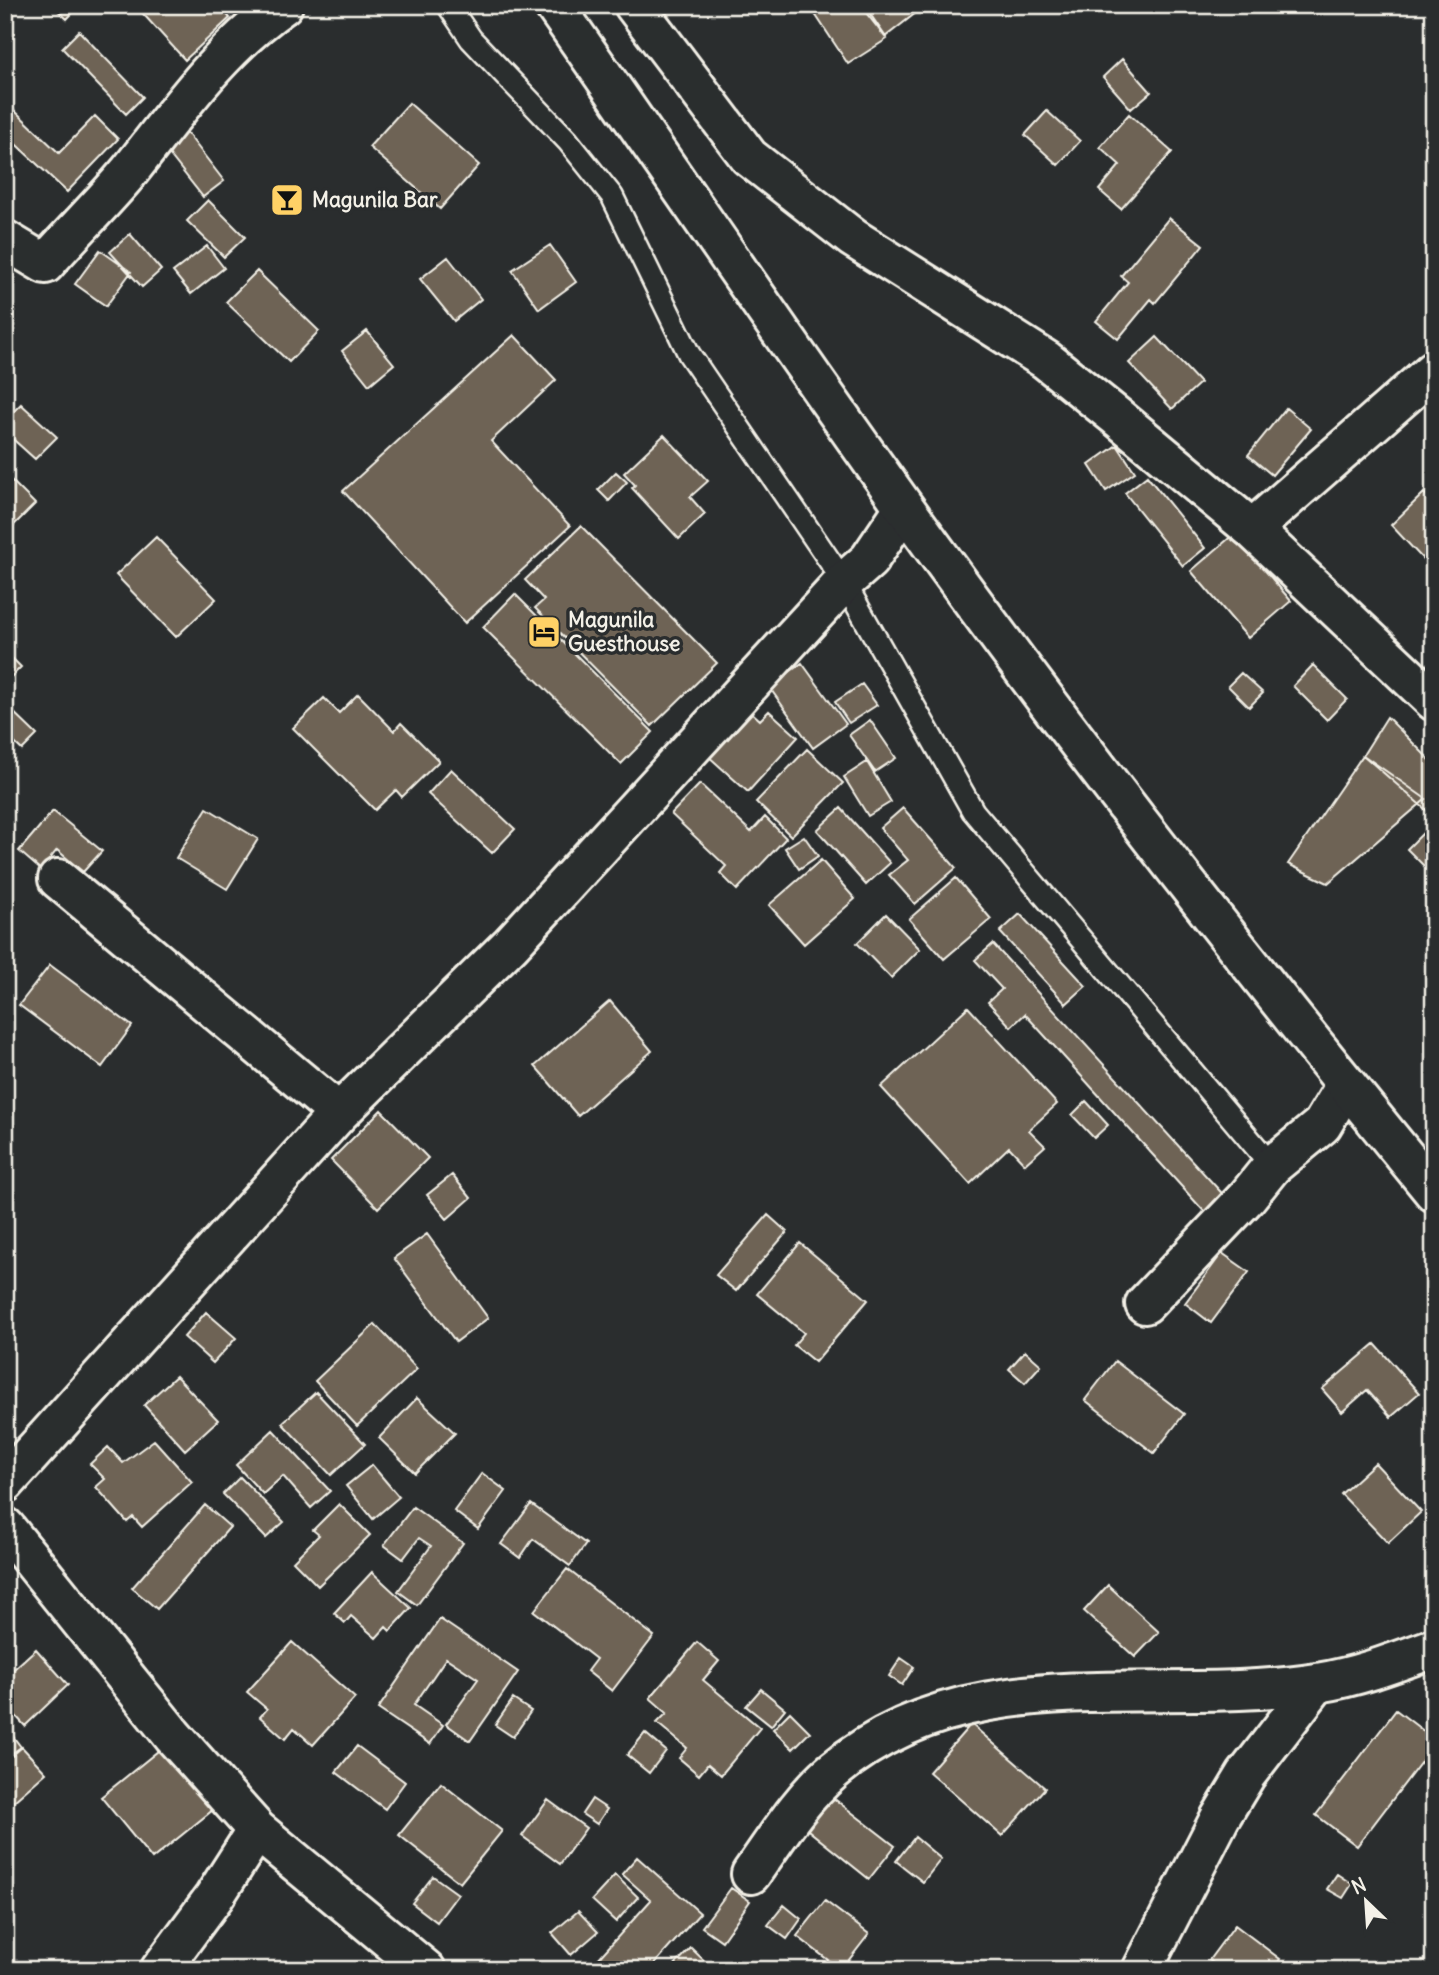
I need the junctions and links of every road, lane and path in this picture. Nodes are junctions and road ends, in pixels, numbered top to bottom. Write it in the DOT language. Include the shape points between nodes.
graph roads {
  1 [pos="283,5"];
  2 [pos="448,5"];
  3 [pos="554,5"];
  4 [pos="634,5"];
  5 [pos="5,240"];
  6 [pos="1434,370"];
  7 [pos="904,508"];
  8 [pos="1252,529"];
  9 [pos="844,582"];
  10 [pos="1434,701"];
  11 [pos="58,879"];
  12 [pos="1346,1085"];
  13 [pos="339,1112"];
  14 [pos="1272,1166"];
  15 [pos="1434,1192"];
  16 [pos="1145,1304"];
  17 [pos="5,1483"];
  18 [pos="5,1527"];
  19 [pos="1434,1648"];
  20 [pos="1317,1683"];
  21 [pos="257,1830"];
  22 [pos="751,1874"];
  23 [pos="160,1970"];
  24 [pos="426,1970"];
  25 [pos="1142,1970"];
  1 -- 5 [label="main road" via="257,23 203,76 125,175 45,264"];
  2 -- 9 [label="lane" via="471,39 568,141 611,196 689,354"];
  3 -- 7 [label="main road"];
  4 -- 8 [label="main road" via="749,157 853,238 1046,360"];
  6 -- 8 [label="main road"];
  7 -- 9 [label="main road" via="869,560"];
  7 -- 12 [label="main road" via="1114,791"];
  8 -- 10 [label="main road"];
  9 -- 13 [label="main road" via="511,944"];
  9 -- 14 [label="lane" via="973,811"];
  11 -- 13 [label="main road"];
  12 -- 14 [label="main road" via="1322,1125"];
  12 -- 15 [label="main road"];
  13 -- 17 [label="main road"];
  14 -- 16 [label="main road"];
  18 -- 21 [label="main road" via="173,1736"];
  19 -- 20 [label="main road"];
  20 -- 22 [label="main road" via="1191,1692 1031,1693 956,1708 902,1727 832,1772 802,1804"];
  20 -- 25 [label="main road" via="1247,1774 1220,1818"];
  21 -- 23 [label="main road"];
  21 -- 24 [label="main road"];
}
